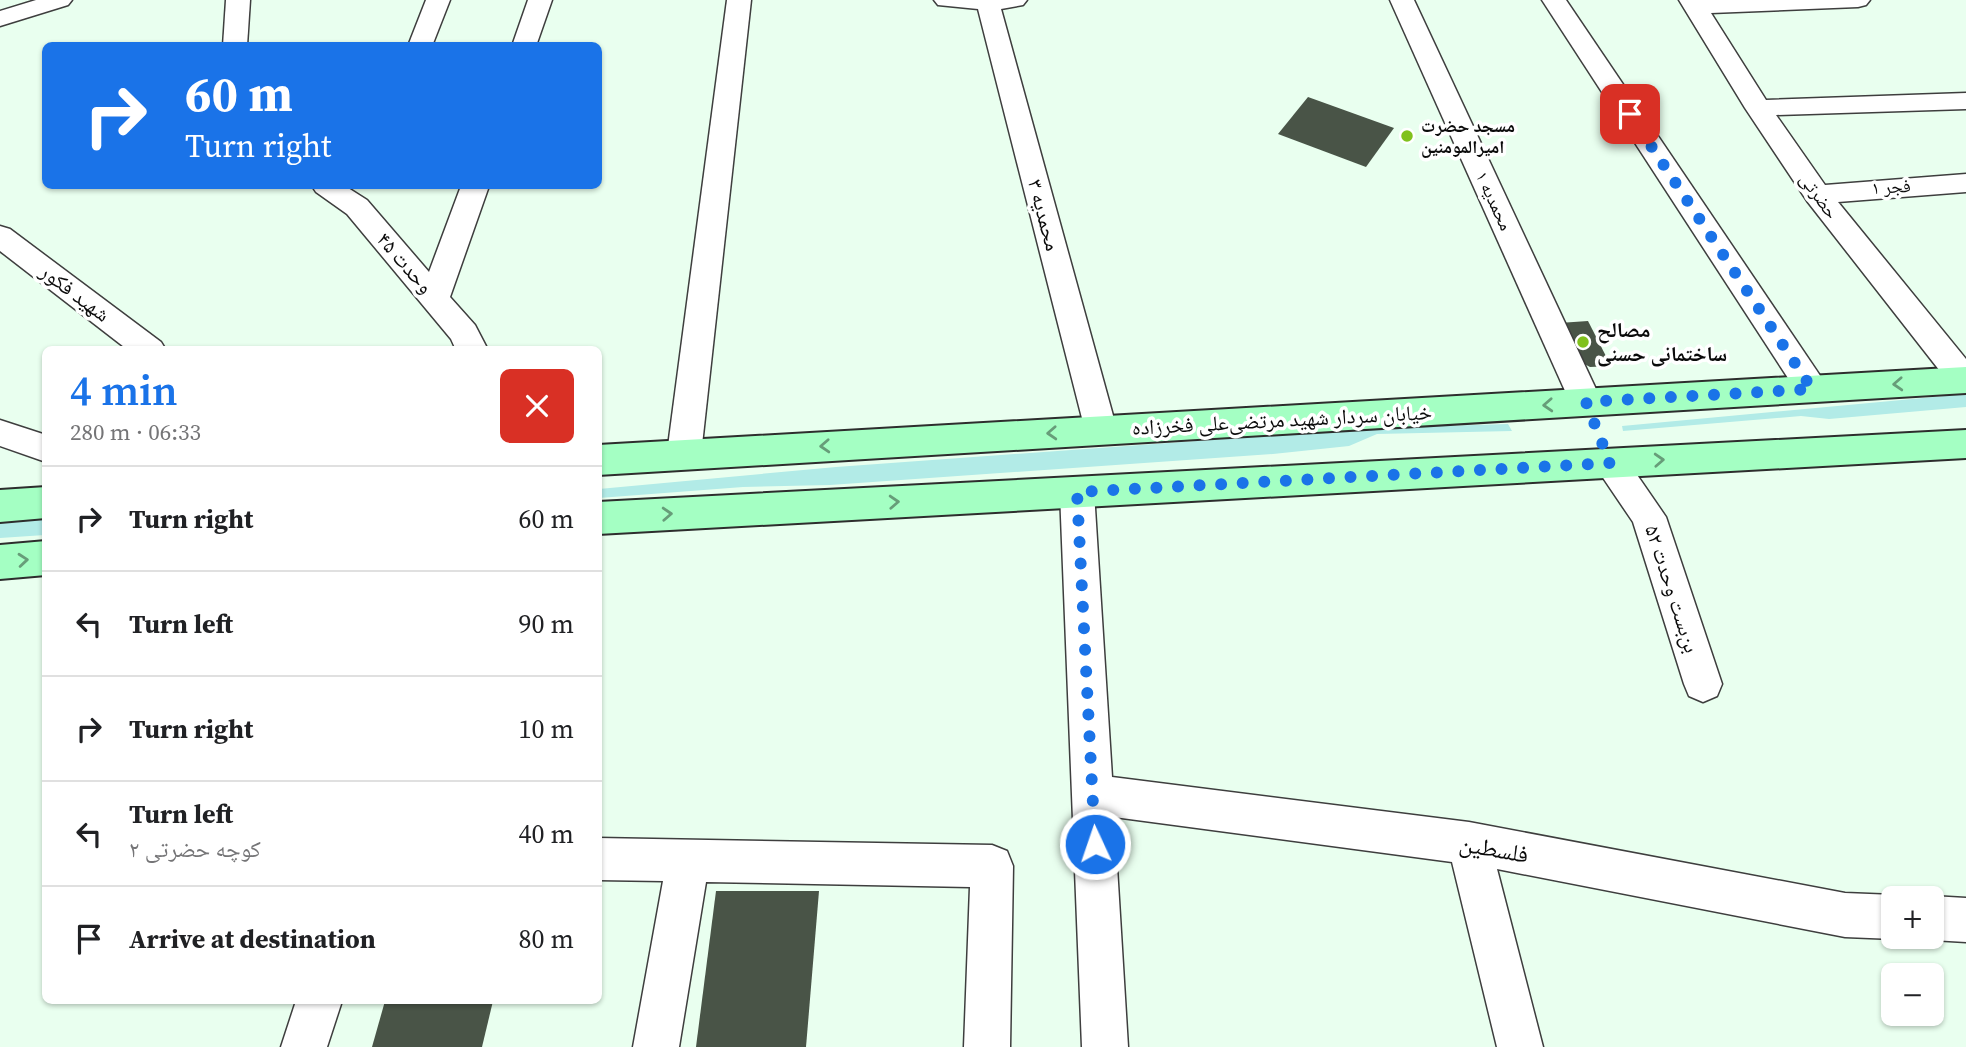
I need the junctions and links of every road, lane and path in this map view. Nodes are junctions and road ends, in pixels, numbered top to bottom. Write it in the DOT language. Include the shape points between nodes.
graph roads {
  1 [pos="60,0"];
  2 [pos="238,0"];
  3 [pos="438,0"];
  4 [pos="540,0"];
  5 [pos="739,0"];
  6 [pos="946,0"];
  7 [pos="1402,0"];
  8 [pos="1554,0"];
  9 [pos="1858,0"];
  10 [pos="997,1"];
  11 [pos="1831,1"];
  12 [pos="1694,3"];
  13 [pos="0,19"];
  14 [pos="235,42"];
  15 [pos="422,42"];
  16 [pos="525,42"];
  17 [pos="1966,102"];
  18 [pos="1758,108"];
  19 [pos="1966,183"];
  20 [pos="336,189"];
  21 [pos="474,189"];
  22 [pos="1816,195"];
  23 [pos="361,196"];
  24 [pos="0,236"];
  25 [pos="435,299"];
  26 [pos="145,346"];
  27 [pos="470,346"];
  28 [pos="1965,380"];
  29 [pos="1812,389"];
  30 [pos="1586,402"];
  31 [pos="1101,430"];
  32 [pos="0,433"];
  33 [pos="1966,443"];
  34 [pos="42,448"];
  35 [pos="684,454"];
  36 [pos="602,460"];
  37 [pos="1610,463"];
  38 [pos="1077,492"];
  39 [pos="42,502"];
  40 [pos="0,506"];
  41 [pos="602,518"];
  42 [pos="42,558"];
  43 [pos="0,562"];
  44 [pos="1703,684"];
  45 [pos="1093,793"];
  46 [pos="1469,843"];
  47 [pos="602,859"];
  48 [pos="688,862"];
  49 [pos="1881,916"];
  50 [pos="1944,919"];
  51 [pos="1966,920"];
  52 [pos="317,1004"];
  53 [pos="304,1047"];
  54 [pos="656,1047"];
  55 [pos="987,1047"];
  56 [pos="1105,1047"];
  57 [pos="1520,1047"];
  1 -- 13 [label="street"];
  2 -- 14 [label="street"];
  3 -- 15 [label="street"];
  4 -- 16 [label="street"];
  5 -- 35 [label="street"];
  6 -- 10 [label="street"];
  7 -- 30 [label="street, محمدیه ۱"];
  8 -- 29 [label="street"];
  9 -- 11 [label="street"];
  10 -- 31 [label="street, محمدیه ۳"];
  11 -- 12 [label="street"];
  12 -- 18 [label="street, حضرتی"];
  17 -- 18 [label="street"];
  18 -- 22 [label="street, حضرتی"];
  19 -- 22 [label="street, فجر ۱"];
  20 -- 23 [label="street, وحدت ۴۵"];
  21 -- 25 [label="street"];
  22 -- 28 [label="street, حضرتی"];
  23 -- 25 [label="street, وحدت ۴۵"];
  24 -- 26 [label="street, شهید فکور"];
  25 -- 27 [label="street, وحدت ۴۵"];
  28 -- 29 [label="main road, خیابان سردار شهید مرتضی‌علی فخرزاده, one-way"];
  29 -- 30 [label="main road, خیابان سردار شهید مرتضی‌علی فخرزاده"];
  30 -- 31 [label="main road, خیابان سردار شهید مرتضی‌علی فخرزاده, one-way"];
  30 -- 37 [label="main road"];
  31 -- 35 [label="main road, خیابان سردار شهید مرتضی‌علی فخرزاده, one-way"];
  32 -- 34 [label="street"];
  37 -- 33 [label="main road, one-way"];
  35 -- 36 [label="main road, خیابان سردار شهید مرتضی‌علی فخرزاده"];
  37 -- 38 [label="main road"];
  37 -- 44 [label="street, بن‌بست وحدت ۵۲" via="1649,517"];
  41 -- 38 [label="main road, one-way"];
  38 -- 45 [label="street"];
  39 -- 40 [label="main road"];
  43 -- 42 [label="main road, one-way"];
  45 -- 46 [label="street, فلسطین"];
  45 -- 56 [label="street"];
  46 -- 49 [label="street, فلسطین" via="1845,915"];
  46 -- 57 [label="street"];
  47 -- 48 [label="street"];
  48 -- 54 [label="street"];
  48 -- 55 [label="street" via="992,866"];
  50 -- 51 [label="street"];
  52 -- 53 [label="street"];
}
